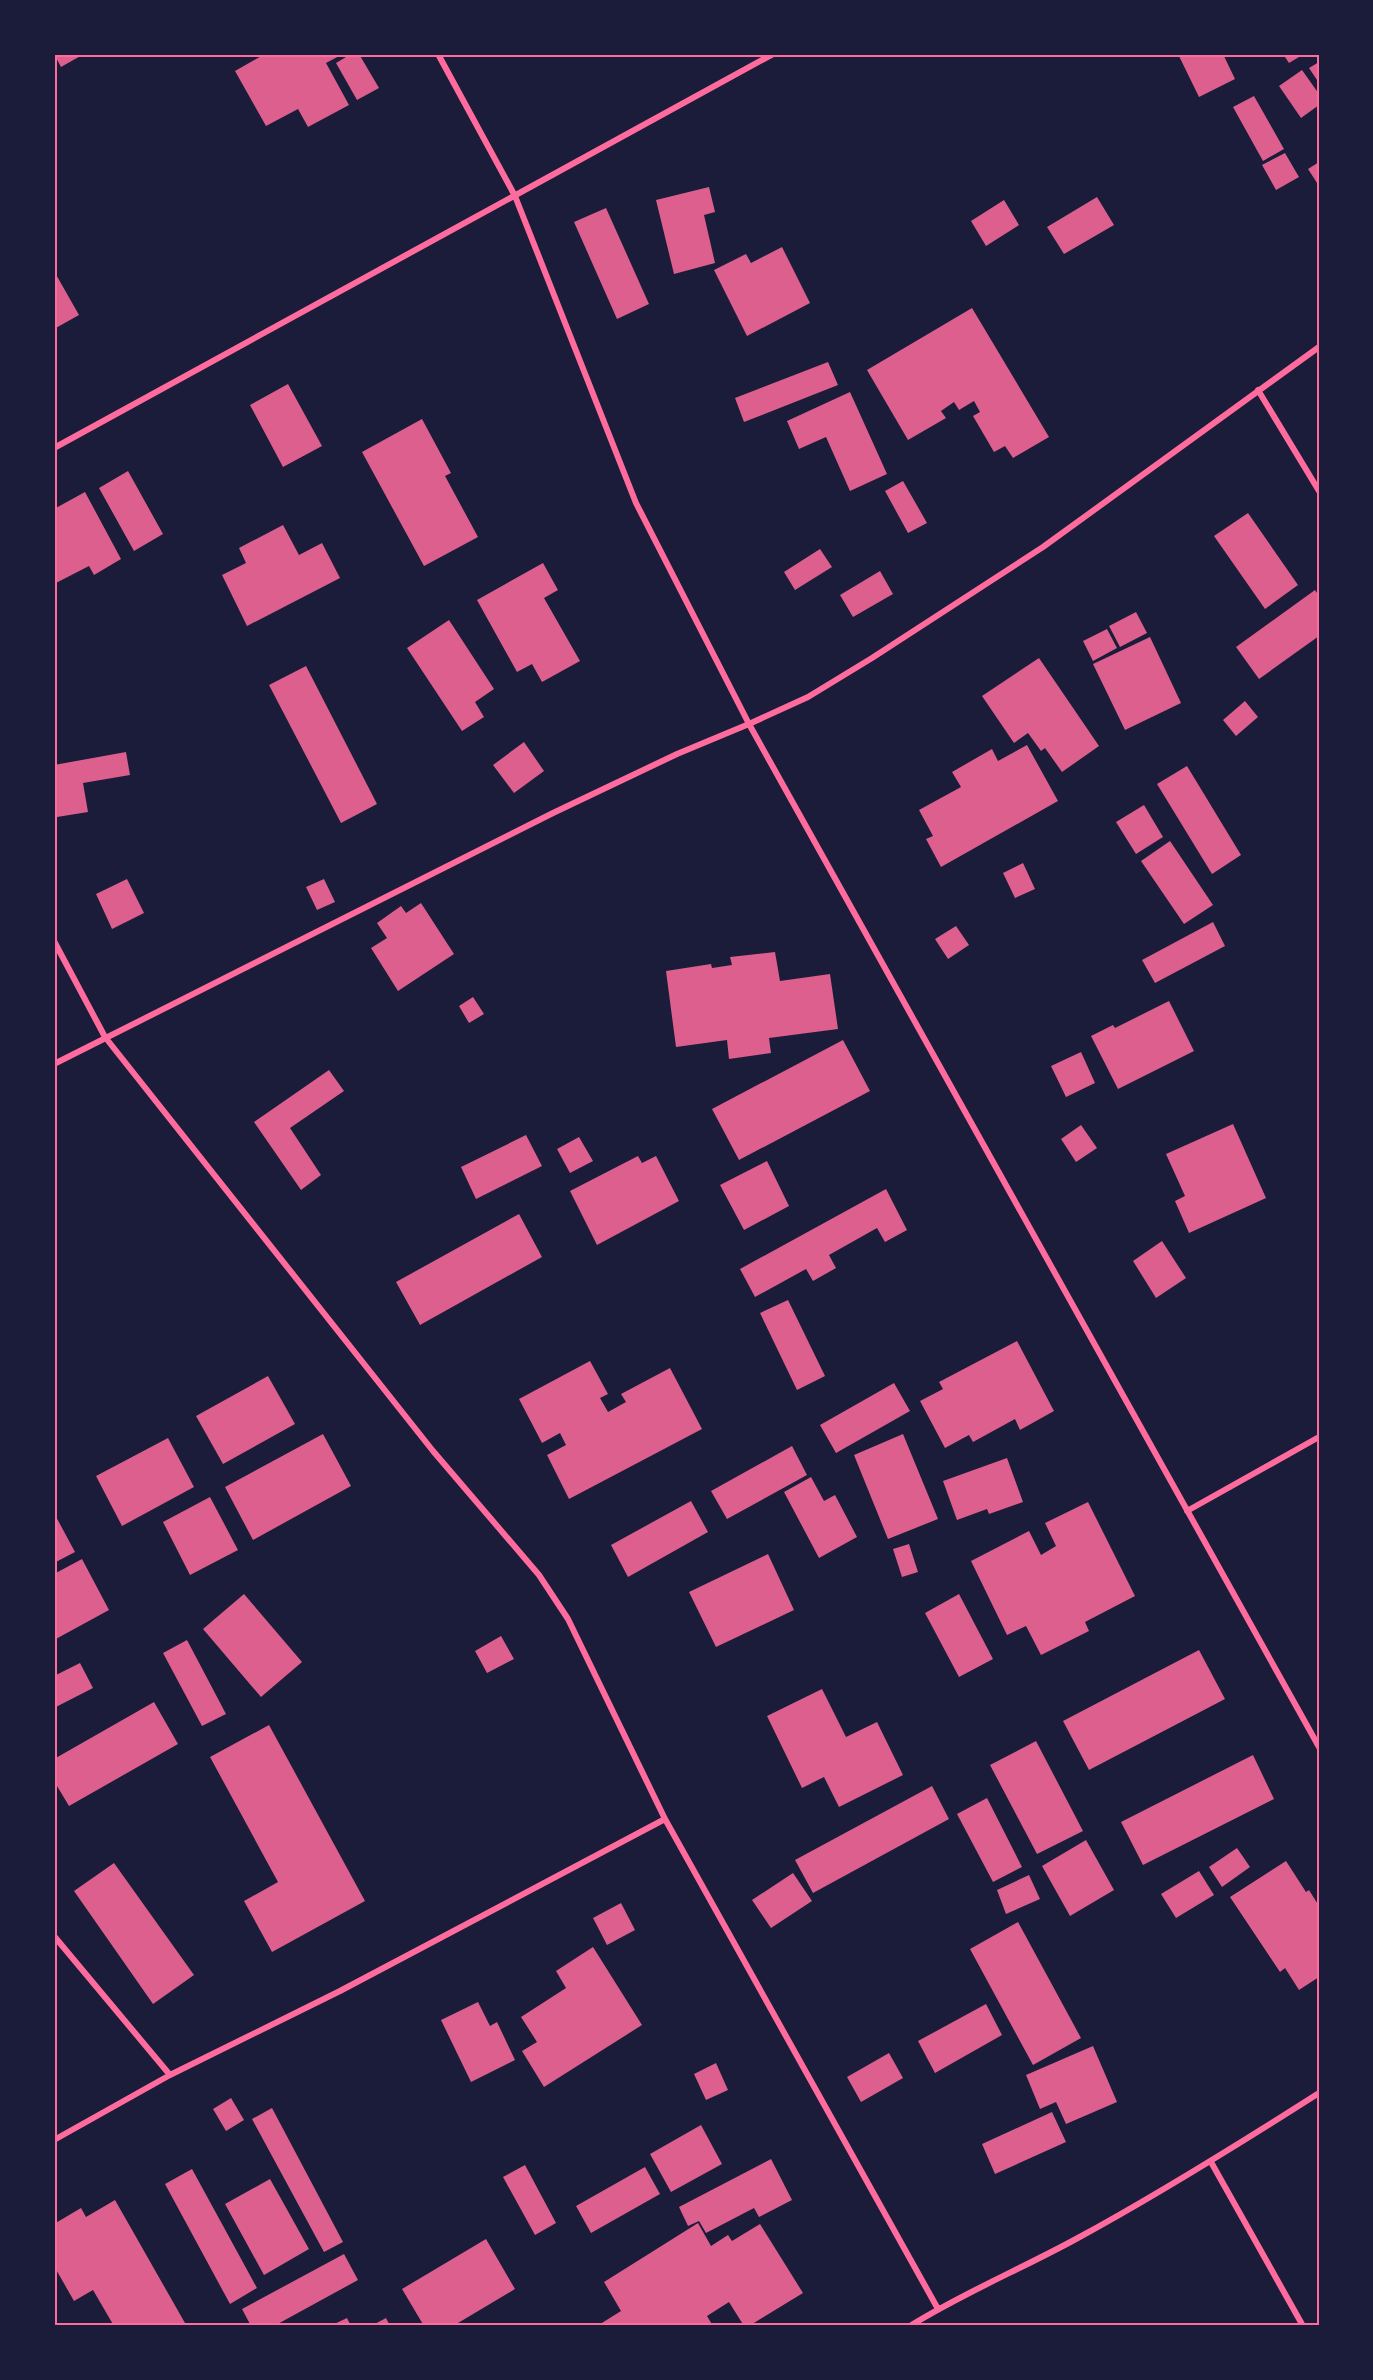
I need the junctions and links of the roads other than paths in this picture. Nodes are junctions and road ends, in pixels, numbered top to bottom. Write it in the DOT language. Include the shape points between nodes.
graph roads {
  1 [pos="438,54"];
  2 [pos="773,54"];
  3 [pos="515,196"];
  4 [pos="1319,347"];
  5 [pos="1258,390"];
  6 [pos="54,448"];
  7 [pos="1319,491"];
  8 [pos="749,724"];
  9 [pos="54,941"];
  10 [pos="105,1037"];
  11 [pos="54,1064"];
  12 [pos="1319,1437"];
  13 [pos="1187,1511"];
  14 [pos="1319,1747"];
  15 [pos="665,1819"];
  16 [pos="54,1936"];
  17 [pos="170,2075"];
  18 [pos="1319,2093"];
  19 [pos="54,2140"];
  20 [pos="1211,2162"];
  21 [pos="938,2309"];
  22 [pos="910,2326"];
  23 [pos="1303,2326"];
  1 -- 3 [label="street"];
  2 -- 3 [label="street"];
  3 -- 6 [label="street"];
  3 -- 8 [label="street" via="636,503"];
  4 -- 5 [label="street"];
  5 -- 7 [label="street"];
  5 -- 8 [label="street" via="1043,547 808,697"];
  8 -- 10 [label="street" via="553,813"];
  8 -- 13 [label="street"];
  9 -- 10 [label="street"];
  10 -- 11 [label="street"];
  10 -- 15 [label="street" via="433,1451 539,1575 567,1619"];
  12 -- 13 [label="street"];
  13 -- 14 [label="street"];
  15 -- 17 [label="street" via="340,1991"];
  15 -- 21 [label="street"];
  16 -- 17 [label="street"];
  17 -- 19 [label="street"];
  18 -- 20 [label="street"];
  20 -- 21 [label="street" via="1075,2239"];
  20 -- 23 [label="street"];
  21 -- 22 [label="street"];
}
